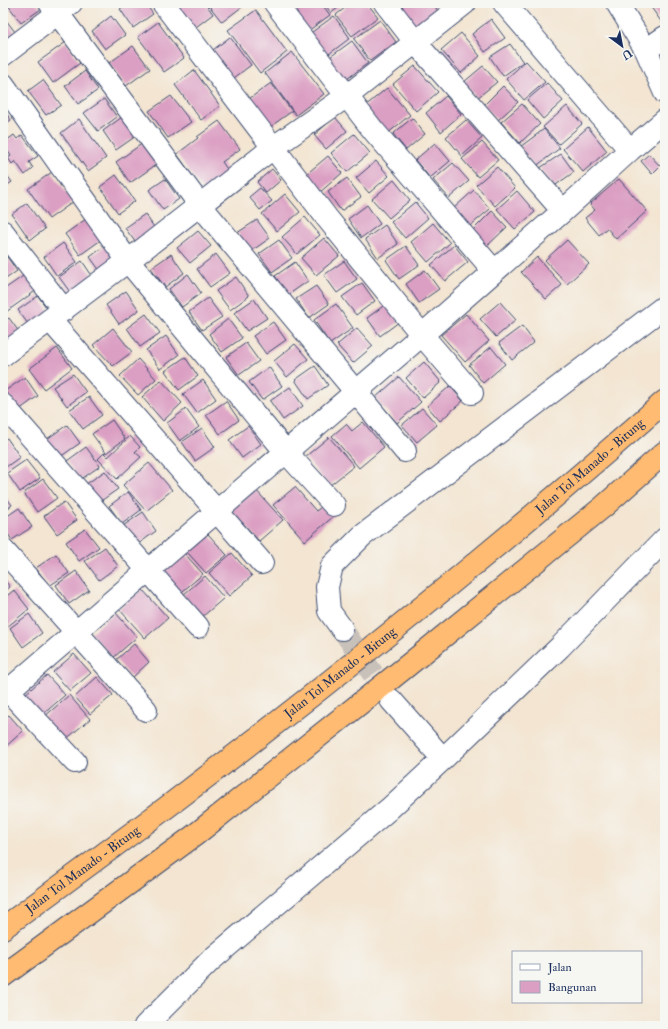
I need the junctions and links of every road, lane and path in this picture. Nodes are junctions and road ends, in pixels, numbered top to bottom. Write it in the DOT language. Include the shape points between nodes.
graph roads {
  1 [pos="163,3"];
  2 [pos="276,3"];
  3 [pos="385,3"];
  4 [pos="465,3"];
  5 [pos="504,3"];
  6 [pos="617,3"];
  7 [pos="59,6"];
  8 [pos="665,37"];
  9 [pos="416,43"];
  10 [pos="646,50"];
  11 [pos="3,55"];
  12 [pos="3,84"];
  13 [pos="665,93"];
  14 [pos="347,96"];
  15 [pos="665,120"];
  16 [pos="274,148"];
  17 [pos="630,150"];
  18 [pos="200,205"];
  19 [pos="563,211"];
  20 [pos="3,232"];
  21 [pos="128,261"];
  22 [pos="494,271"];
  23 [pos="665,306"];
  24 [pos="57,315"];
  25 [pos="422,335"];
  26 [pos="3,355"];
  27 [pos="355,393"];
  28 [pos="472,393"];
  29 [pos="665,400"];
  30 [pos="3,405"];
  31 [pos="285,451"];
  32 [pos="405,451"];
  33 [pos="665,452"];
  34 [pos="334,505"];
  35 [pos="217,511"];
  36 [pos="665,539"];
  37 [pos="3,550"];
  38 [pos="262,563"];
  39 [pos="148,571"];
  40 [pos="198,627"];
  41 [pos="342,629"];
  42 [pos="75,632"];
  43 [pos="5,690"];
  44 [pos="391,700"];
  45 [pos="146,710"];
  46 [pos="443,759"];
  47 [pos="75,762"];
  48 [pos="3,928"];
  49 [pos="3,976"];
  50 [pos="145,1026"];
  1 -- 16 [label="street"];
  2 -- 14 [label="street"];
  3 -- 9 [label="street"];
  4 -- 9 [label="street"];
  5 -- 17 [label="street"];
  6 -- 10 [label="street"];
  7 -- 11 [label="street"];
  7 -- 18 [label="street"];
  8 -- 10 [label="street"];
  9 -- 14 [label="street"];
  9 -- 19 [label="street"];
  10 -- 13 [label="street"];
  12 -- 21 [label="street"];
  14 -- 16 [label="street"];
  14 -- 22 [label="street" via="382,141"];
  15 -- 17 [label="street"];
  16 -- 18 [label="street"];
  16 -- 25 [label="street"];
  17 -- 19 [label="street"];
  18 -- 21 [label="street"];
  18 -- 27 [label="street"];
  19 -- 22 [label="street"];
  20 -- 24 [label="street"];
  21 -- 24 [label="street"];
  21 -- 31 [label="street"];
  22 -- 25 [label="street"];
  23 -- 41 [label="street" via="362,536 332,566 327,586 329,611"];
  24 -- 26 [label="street"];
  24 -- 35 [label="street"];
  25 -- 27 [label="street"];
  25 -- 28 [label="street"];
  27 -- 31 [label="street"];
  27 -- 32 [label="street"];
  29 -- 48 [label="highway, Jalan Tol Manado - Bitung" via="580,476 382,639 171,804"];
  30 -- 39 [label="street"];
  31 -- 34 [label="street"];
  31 -- 35 [label="street"];
  33 -- 49 [label="highway" via="603,507 195,835"];
  35 -- 38 [label="street"];
  35 -- 39 [label="street"];
  36 -- 46 [label="street" via="560,647"];
  37 -- 42 [label="street"];
  39 -- 40 [label="street"];
  39 -- 42 [label="street"];
  42 -- 43 [label="street"];
  42 -- 45 [label="street"];
  43 -- 47 [label="street"];
  44 -- 46 [label="street"];
  46 -- 50 [label="street" via="389,809 211,960"];
}
